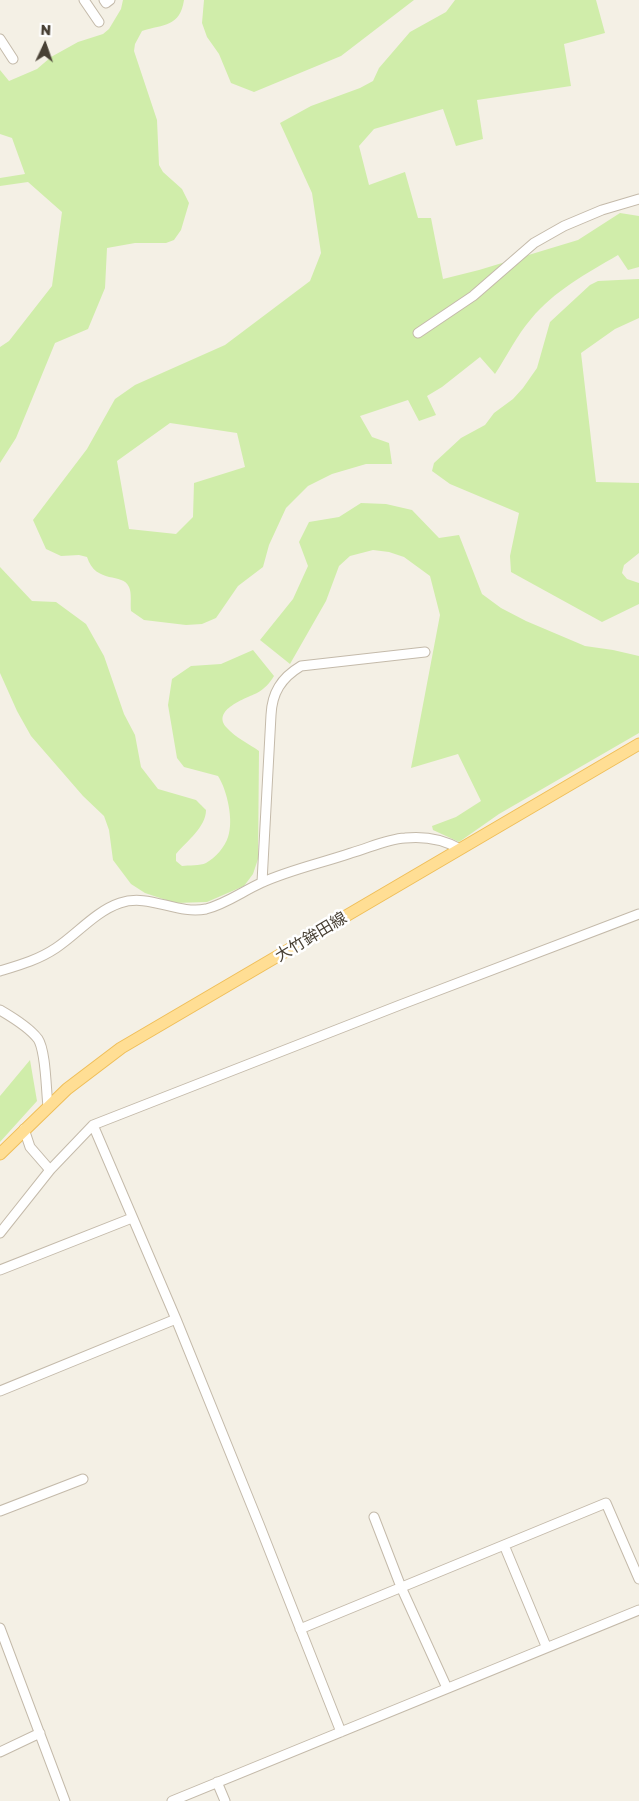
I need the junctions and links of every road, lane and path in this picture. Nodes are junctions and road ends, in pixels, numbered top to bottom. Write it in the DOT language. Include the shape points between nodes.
graph roads {
  1 [pos="84,0"];
  2 [pos="104,0"];
  3 [pos="110,0"];
  4 [pos="99,22"];
  5 [pos="0,39"];
  6 [pos="14,59"];
  7 [pos="639,199"];
  8 [pos="418,333"];
  9 [pos="425,652"];
  10 [pos="639,744"];
  11 [pos="460,849"];
  12 [pos="262,882"];
  13 [pos="639,914"];
  14 [pos="0,971"];
  15 [pos="0,1010"];
  16 [pos="48,1106"];
  17 [pos="93,1125"];
  18 [pos="24,1129"];
  19 [pos="0,1154"];
  20 [pos="50,1170"];
  21 [pos="132,1218"];
  22 [pos="0,1233"];
  23 [pos="0,1270"];
  24 [pos="176,1319"];
  25 [pos="0,1391"];
  26 [pos="83,1479"];
  27 [pos="0,1512"];
  28 [pos="374,1517"];
  29 [pos="504,1545"];
  30 [pos="639,1579"];
  31 [pos="401,1587"];
  32 [pos="639,1610"];
  33 [pos="0,1628"];
  34 [pos="300,1629"];
  35 [pos="546,1646"];
  36 [pos="447,1688"];
  37 [pos="341,1732"];
  38 [pos="40,1733"];
  39 [pos="0,1752"];
  40 [pos="217,1782"];
  41 [pos="66,1801"];
  42 [pos="172,1801"];
  43 [pos="225,1801"];
  1 -- 4 [label="street"];
  2 -- 3 [label="street" via="106,3"];
  5 -- 6 [label="street"];
  7 -- 8 [label="street" via="602,210 534,244 473,296"];
  9 -- 12 [label="street" via="301,666 276,691 270,715"];
  10 -- 11 [label="main road, 大竹鉾田線"];
  11 -- 12 [label="street" via="438,839 404,838"];
  11 -- 16 [label="main road, 大竹鉾田線" via="121,1048"];
  12 -- 14 [label="street" via="202,909 189,910 138,901 120,903 96,916 38,959"];
  13 -- 17 [label="street"];
  15 -- 16 [label="street" via="39,1040"];
  16 -- 18 [label="main road, 大竹鉾田線"];
  17 -- 20 [label="street"];
  17 -- 21 [label="street"];
  18 -- 19 [label="main road, 大竹鉾田線"];
  18 -- 20 [label="street" via="30,1147"];
  20 -- 22 [label="street"];
  21 -- 23 [label="street"];
  21 -- 24 [label="street"];
  24 -- 25 [label="street"];
  24 -- 34 [label="street"];
  26 -- 27 [label="street"];
  28 -- 31 [label="street"];
  29 -- 30 [label="street" via="606,1503"];
  29 -- 31 [label="street"];
  29 -- 35 [label="street"];
  31 -- 34 [label="street"];
  31 -- 36 [label="street"];
  32 -- 35 [label="street"];
  33 -- 38 [label="street"];
  34 -- 37 [label="street"];
  35 -- 36 [label="street"];
  36 -- 37 [label="street"];
  37 -- 40 [label="street"];
  38 -- 39 [label="street"];
  38 -- 41 [label="street"];
  40 -- 42 [label="street"];
  40 -- 43 [label="street"];
}
